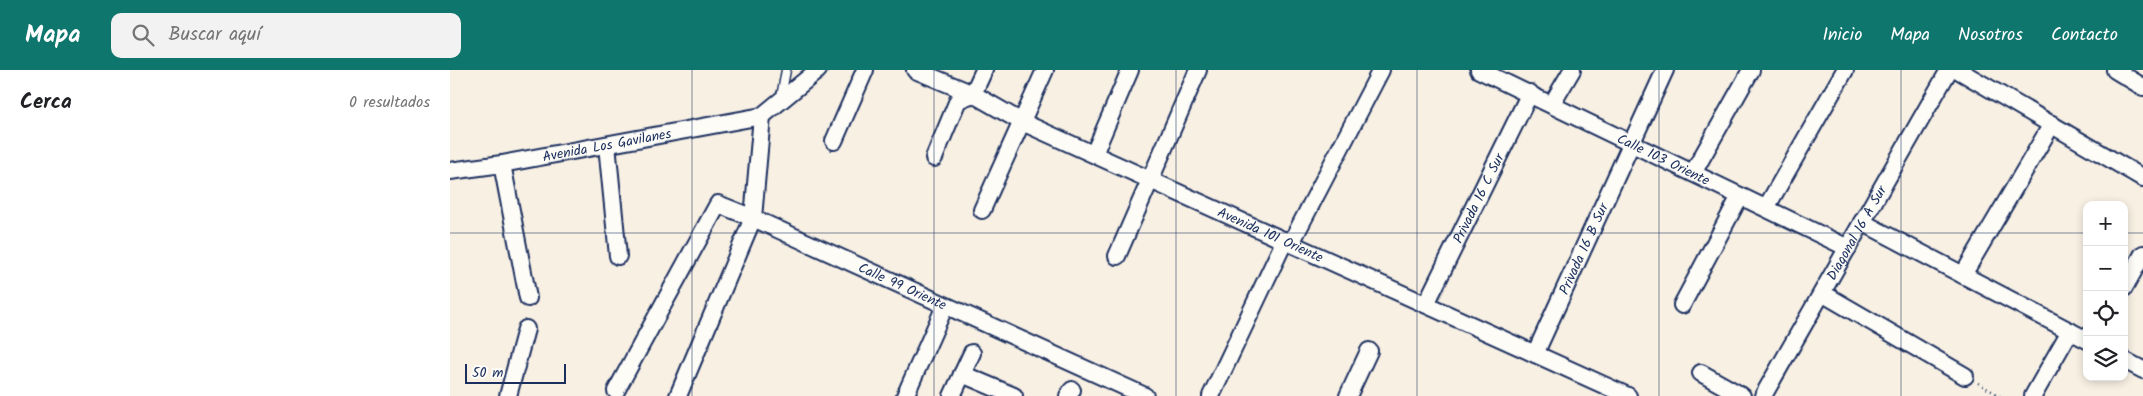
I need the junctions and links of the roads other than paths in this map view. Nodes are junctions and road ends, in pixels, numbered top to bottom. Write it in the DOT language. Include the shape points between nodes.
graph roads {
  1 [pos="786,70"];
  2 [pos="818,70"];
  3 [pos="865,70"];
  4 [pos="915,70"];
  5 [pos="984,70"];
  6 [pos="1045,70"];
  7 [pos="1130,70"];
  8 [pos="1198,70"];
  9 [pos="1381,70"];
  10 [pos="1480,70"];
  11 [pos="1572,70"];
  12 [pos="1665,70"];
  13 [pos="1751,70"];
  14 [pos="1845,70"];
  15 [pos="1949,70"];
  16 [pos="1958,70"];
  17 [pos="2115,70"];
  18 [pos="2143,87"];
  19 [pos="1530,93"];
  20 [pos="973,94"];
  21 [pos="780,101"];
  22 [pos="1552,104"];
  23 [pos="762,116"];
  24 [pos="1022,122"];
  25 [pos="2052,124"];
  26 [pos="834,141"];
  27 [pos="1631,142"];
  28 [pos="607,145"];
  29 [pos="1094,154"];
  30 [pos="934,158"];
  31 [pos="503,170"];
  32 [pos="450,171"];
  33 [pos="1693,173"];
  34 [pos="2143,178"];
  35 [pos="1150,179"];
  36 [pos="1740,196"];
  37 [pos="1766,208"];
  38 [pos="982,210"];
  39 [pos="753,218"];
  40 [pos="1862,222"];
  41 [pos="1288,242"];
  42 [pos="1848,248"];
  43 [pos="2143,254"];
  44 [pos="618,256"];
  45 [pos="1117,256"];
  46 [pos="1963,275"];
  47 [pos="2128,281"];
  48 [pos="1822,293"];
  49 [pos="528,298"];
  50 [pos="1426,304"];
  51 [pos="1682,305"];
  52 [pos="945,306"];
  53 [pos="526,329"];
  54 [pos="2070,331"];
  55 [pos="2083,338"];
  56 [pos="1369,351"];
  57 [pos="972,353"];
  58 [pos="1535,354"];
  59 [pos="2128,362"];
  60 [pos="2143,370"];
  61 [pos="1701,373"];
  62 [pos="962,374"];
  63 [pos="1965,376"];
  64 [pos="616,391"];
  65 [pos="508,396"];
  66 [pos="678,396"];
  67 [pos="905,396"];
  68 [pos="952,396"];
  69 [pos="1014,396"];
  70 [pos="1145,396"];
  71 [pos="1211,396"];
  72 [pos="1348,396"];
  73 [pos="1628,396"];
  74 [pos="1742,396"];
  75 [pos="1763,396"];
  76 [pos="2033,396"];
  1 -- 21 [label="lane"];
  2 -- 21 [label="street"];
  3 -- 26 [label="street"];
  4 -- 20 [label="street, Avenida 101 Oriente"];
  5 -- 20 [label="street"];
  6 -- 24 [label="street"];
  7 -- 29 [label="street"];
  8 -- 35 [label="street"];
  9 -- 41 [label="street"];
  10 -- 19 [label="street, Calle 103 Oriente"];
  11 -- 22 [label="street"];
  12 -- 27 [label="street, Privada 16 B Sur"];
  13 -- 33 [label="street"];
  14 -- 37 [label="street"];
  15 -- 40 [label="street, Diagonal 16 A Sur"];
  16 -- 25 [label="street"];
  17 -- 18 [label="street"];
  19 -- 22 [label="street, Calle 103 Oriente"];
  19 -- 50 [label="street, Privada 16 C Sur"];
  20 -- 24 [label="street, Avenida 101 Oriente"];
  20 -- 30 [label="street" via="958,100"];
  21 -- 23 [label="street"];
  22 -- 27 [label="street, Calle 103 Oriente"];
  23 -- 28 [label="street, Avenida Los Gavilanes"];
  23 -- 39 [label="street"];
  24 -- 29 [label="street, Avenida 101 Oriente"];
  24 -- 38 [label="street"];
  25 -- 34 [label="street"];
  25 -- 46 [label="street"];
  27 -- 33 [label="street, Calle 103 Oriente"];
  27 -- 58 [label="street, Privada 16 B Sur"];
  28 -- 31 [label="street, Avenida Los Gavilanes"];
  28 -- 44 [label="street"];
  29 -- 35 [label="street, Avenida 101 Oriente"];
  31 -- 32 [label="street, Avenida Los Gavilanes"];
  31 -- 49 [label="street"];
  33 -- 36 [label="street, Calle 103 Oriente"];
  35 -- 41 [label="street, Avenida 101 Oriente"];
  35 -- 45 [label="street"];
  36 -- 37 [label="street, Calle 103 Oriente"];
  36 -- 51 [label="street"];
  37 -- 42 [label="street, Calle 103 Oriente"];
  39 -- 52 [label="street, Calle 99 Oriente"];
  39 -- 64 [label="street, Calle 99 Oriente" via="718,204"];
  39 -- 66 [label="street"];
  40 -- 42 [label="street, Diagonal 16 A Sur"];
  40 -- 46 [label="street"];
  41 -- 50 [label="street, Avenida 101 Oriente"];
  41 -- 71 [label="street"];
  42 -- 48 [label="street, Diagonal 16 A Sur"];
  43 -- 47 [label="street"];
  46 -- 54 [label="street"];
  48 -- 63 [label="street"];
  48 -- 75 [label="street, Diagonal 16 A Sur"];
  50 -- 58 [label="street, Avenida 101 Oriente"];
  52 -- 67 [label="street"];
  52 -- 70 [label="street, Calle 99 Oriente"];
  53 -- 65 [label="street"];
  54 -- 55 [label="street"];
  54 -- 76 [label="street"];
  56 -- 72 [label="street"];
  57 -- 62 [label="street"];
  58 -- 73 [label="street, Avenida 101 Oriente"];
  59 -- 60 [label="street"];
  61 -- 74 [label="street"];
  62 -- 68 [label="street"];
  62 -- 69 [label="street"];
}
